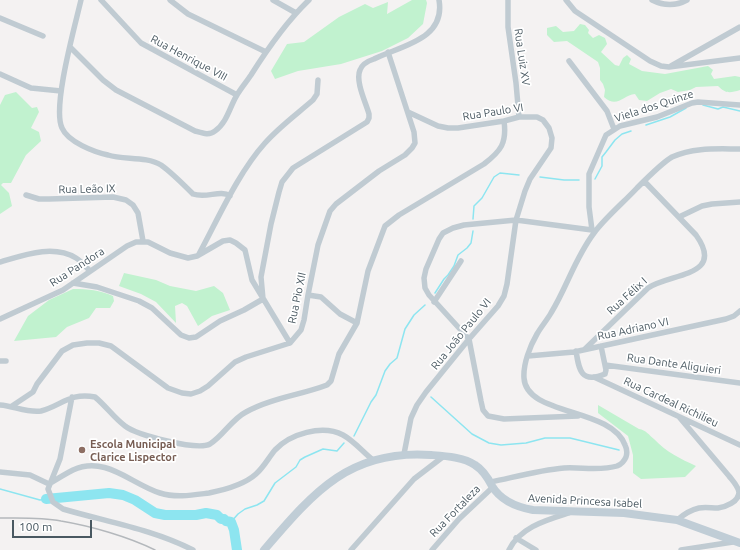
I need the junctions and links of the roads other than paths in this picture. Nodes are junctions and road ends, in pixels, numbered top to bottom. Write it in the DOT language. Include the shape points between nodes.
graph roads {
  1 [pos="81,0"];
  2 [pos="101,0"];
  3 [pos="170,0"];
  4 [pos="274,0"];
  5 [pos="309,0"];
  6 [pos="439,0"];
  7 [pos="508,0"];
  8 [pos="566,0"];
  9 [pos="652,0"];
  10 [pos="687,0"];
  11 [pos="666,2"];
  12 [pos="296,13"];
  13 [pos="0,18"];
  14 [pos="740,27"];
  15 [pos="42,36"];
  16 [pos="70,47"];
  17 [pos="266,52"];
  18 [pos="388,52"];
  19 [pos="740,58"];
  20 [pos="569,61"];
  21 [pos="669,67"];
  22 [pos="0,74"];
  23 [pos="318,80"];
  24 [pos="61,91"];
  25 [pos="237,95"];
  26 [pos="740,106"];
  27 [pos="408,112"];
  28 [pos="519,117"];
  29 [pos="504,121"];
  30 [pos="614,129"];
  31 [pos="740,149"];
  32 [pos="644,181"];
  33 [pos="26,195"];
  34 [pos="230,196"];
  35 [pos="740,202"];
  36 [pos="679,217"];
  37 [pos="516,220"];
  38 [pos="593,232"];
  39 [pos="143,241"];
  40 [pos="197,256"];
  41 [pos="461,261"];
  42 [pos="0,262"];
  43 [pos="90,271"];
  44 [pos="74,283"];
  45 [pos="308,295"];
  46 [pos="262,299"];
  47 [pos="434,302"];
  48 [pos="740,311"];
  49 [pos="0,319"];
  50 [pos="357,323"];
  51 [pos="469,339"];
  52 [pos="290,343"];
  53 [pos="601,346"];
  54 [pos="585,349"];
  55 [pos="576,351"];
  56 [pos="528,356"];
  57 [pos="605,365"];
  58 [pos="594,377"];
  59 [pos="740,383"];
  60 [pos="72,397"];
  61 [pos="0,405"];
  62 [pos="12,406"];
  63 [pos="580,415"];
  64 [pos="680,418"];
  65 [pos="740,445"];
  66 [pos="404,454"];
  67 [pos="444,456"];
  68 [pos="373,460"];
  69 [pos="0,472"];
  70 [pos="49,484"];
  71 [pos="492,485"];
  72 [pos="573,512"];
  73 [pos="676,520"];
  74 [pos="516,538"];
  75 [pos="737,543"];
  76 [pos="193,550"];
  77 [pos="264,550"];
  78 [pos="351,550"];
  79 [pos="432,550"];
  80 [pos="509,550"];
  81 [pos="536,550"];
  82 [pos="681,550"];
  1 -- 16 [label="street"];
  2 -- 25 [label="street, Rua Henrique VIII" via="141,43"];
  3 -- 17 [label="street" via="188,14"];
  4 -- 12 [label="street"];
  5 -- 12 [label="street"];
  6 -- 18 [label="street" via="439,17 433,29 410,45"];
  7 -- 28 [label="street, Rua Luiz XV" via="508,27"];
  8 -- 21 [label="street" via="575,11 650,60"];
  9 -- 11 [label="street" via="660,4"];
  10 -- 11 [label="street" via="677,4"];
  12 -- 17 [label="street"];
  13 -- 15 [label="street"];
  14 -- 21 [label="street"];
  16 -- 24 [label="street"];
  16 -- 25 [label="street" via="116,90 202,134 216,131"];
  17 -- 25 [label="street"];
  18 -- 27 [label="street, Rua Pio XII"];
  18 -- 46 [label="street" via="369,61 360,70 360,86 369,118 293,168 282,182 261,277"];
  19 -- 21 [label="street"];
  20 -- 30 [label="street" via="607,111"];
  22 -- 24 [label="street" via="31,88"];
  23 -- 34 [label="street" via="317,94 313,100 265,143"];
  24 -- 34 [label="street" via="59,119 62,129 67,136 81,145 108,156 151,162 161,166 193,194 205,196 226,193"];
  26 -- 30 [label="street, Viela dos Quinze" via="698,102"];
  27 -- 29 [label="street, Rua Paulo VI" via="448,128"];
  27 -- 45 [label="street, Rua Pio XII" via="415,143 405,155 379,170 330,211 318,245"];
  28 -- 29 [label="street, Rua Paulo VI"];
  28 -- 37 [label="street, Rua Paulo VI" via="531,116 543,120 552,138 551,148 530,179"];
  29 -- 50 [label="street" via="506,132 502,147 496,155 385,226 368,272"];
  30 -- 38 [label="street, Viela dos Quinze" via="606,135 589,174"];
  31 -- 32 [label="street" via="691,150 671,158"];
  32 -- 36 [label="street, Rua Félix I"];
  32 -- 38 [label="street"];
  33 -- 39 [label="street, Rua Leão IX" via="49,200 113,197 126,200 138,213"];
  34 -- 40 [label="street"];
  35 -- 36 [label="street" via="702,206"];
  36 -- 54 [label="street, Rua Félix I" via="703,244 705,252 700,266 684,275 655,283"];
  37 -- 38 [label="street"];
  37 -- 47 [label="street" via="464,225 443,233 424,278 425,288"];
  37 -- 51 [label="street, Rua João Paulo VI" via="504,296"];
  38 -- 56 [label="street"];
  39 -- 40 [label="street" via="179,256"];
  39 -- 43 [label="street, Rua Pandora" via="127,246"];
  40 -- 46 [label="street" via="223,241 230,240 236,243 244,250 252,280"];
  41 -- 47 [label="street"];
  42 -- 43 [label="street" via="39,252 58,252 78,259"];
  43 -- 44 [label="street, Rua Pandora"];
  44 -- 46 [label="street" via="102,288 139,301 152,308 181,335 189,338 196,337 216,323"];
  44 -- 49 [label="street, Rua Pandora"];
  45 -- 50 [label="street" via="321,297 340,314"];
  45 -- 52 [label="street, Rua Pio XII" via="301,330"];
  46 -- 52 [label="street"];
  47 -- 51 [label="street"];
  48 -- 53 [label="street, Rua Adriano VI" via="726,320"];
  50 -- 60 [label="street" via="339,354 331,381 327,385 245,412 210,444 182,445 135,432 95,397"];
  51 -- 63 [label="street" via="483,410 488,416 504,419"];
  51 -- 66 [label="street, Rua João Paulo VI" via="417,405 411,418"];
  52 -- 62 [label="street" via="234,362 208,386 191,394 168,388 111,346 99,343 73,345 62,351 33,392"];
  53 -- 54 [label="street, Rua Adriano VI"];
  53 -- 57 [label="street"];
  54 -- 55 [label="street, Rua Adriano VI"];
  55 -- 56 [label="street, Rua Adriano VI"];
  55 -- 58 [label="street, Rua Cardeal Richilieu" via="578,368 588,378"];
  56 -- 63 [label="street" via="523,371 527,390 537,399"];
  57 -- 58 [label="street" via="605,374"];
  57 -- 59 [label="street, Rua Dante Aliguieri"];
  58 -- 64 [label="street, Rua Cardeal Richilieu"];
  60 -- 62 [label="street" via="32,412"];
  60 -- 70 [label="street" via="60,459"];
  61 -- 62 [label="street"];
  63 -- 71 [label="street" via="606,425 622,438 627,456 623,463 610,467 541,471"];
  64 -- 65 [label="street, Rua Cardeal Richilieu"];
  64 -- 73 [label="street" via="729,476 739,492 732,503 719,508 691,510"];
  66 -- 67 [label="street, Avenida Princesa Isabel"];
  66 -- 68 [label="street, Avenida Princesa Isabel"];
  67 -- 71 [label="street, Avenida Princesa Isabel" via="475,464"];
  67 -- 78 [label="street" via="414,479"];
  68 -- 70 [label="street" via="343,435 322,430 291,438 276,450 257,474 246,481 210,492 186,496 162,494 113,469 99,466 74,470"];
  68 -- 77 [label="street, Avenida Princesa Isabel" via="338,476 324,486"];
  69 -- 70 [label="street" via="30,475"];
  70 -- 76 [label="street" via="49,494 53,502 63,509 142,529"];
  71 -- 72 [label="street, Avenida Princesa Isabel" via="503,499 521,508"];
  71 -- 79 [label="street, Rua Fortaleza"];
  72 -- 73 [label="street, Avenida Princesa Isabel" via="624,513"];
  72 -- 74 [label="street" via="544,521"];
  73 -- 75 [label="street, Avenida Princesa Isabel"];
  74 -- 80 [label="street"];
  74 -- 81 [label="street"];
  75 -- 82 [label="street"];
}
